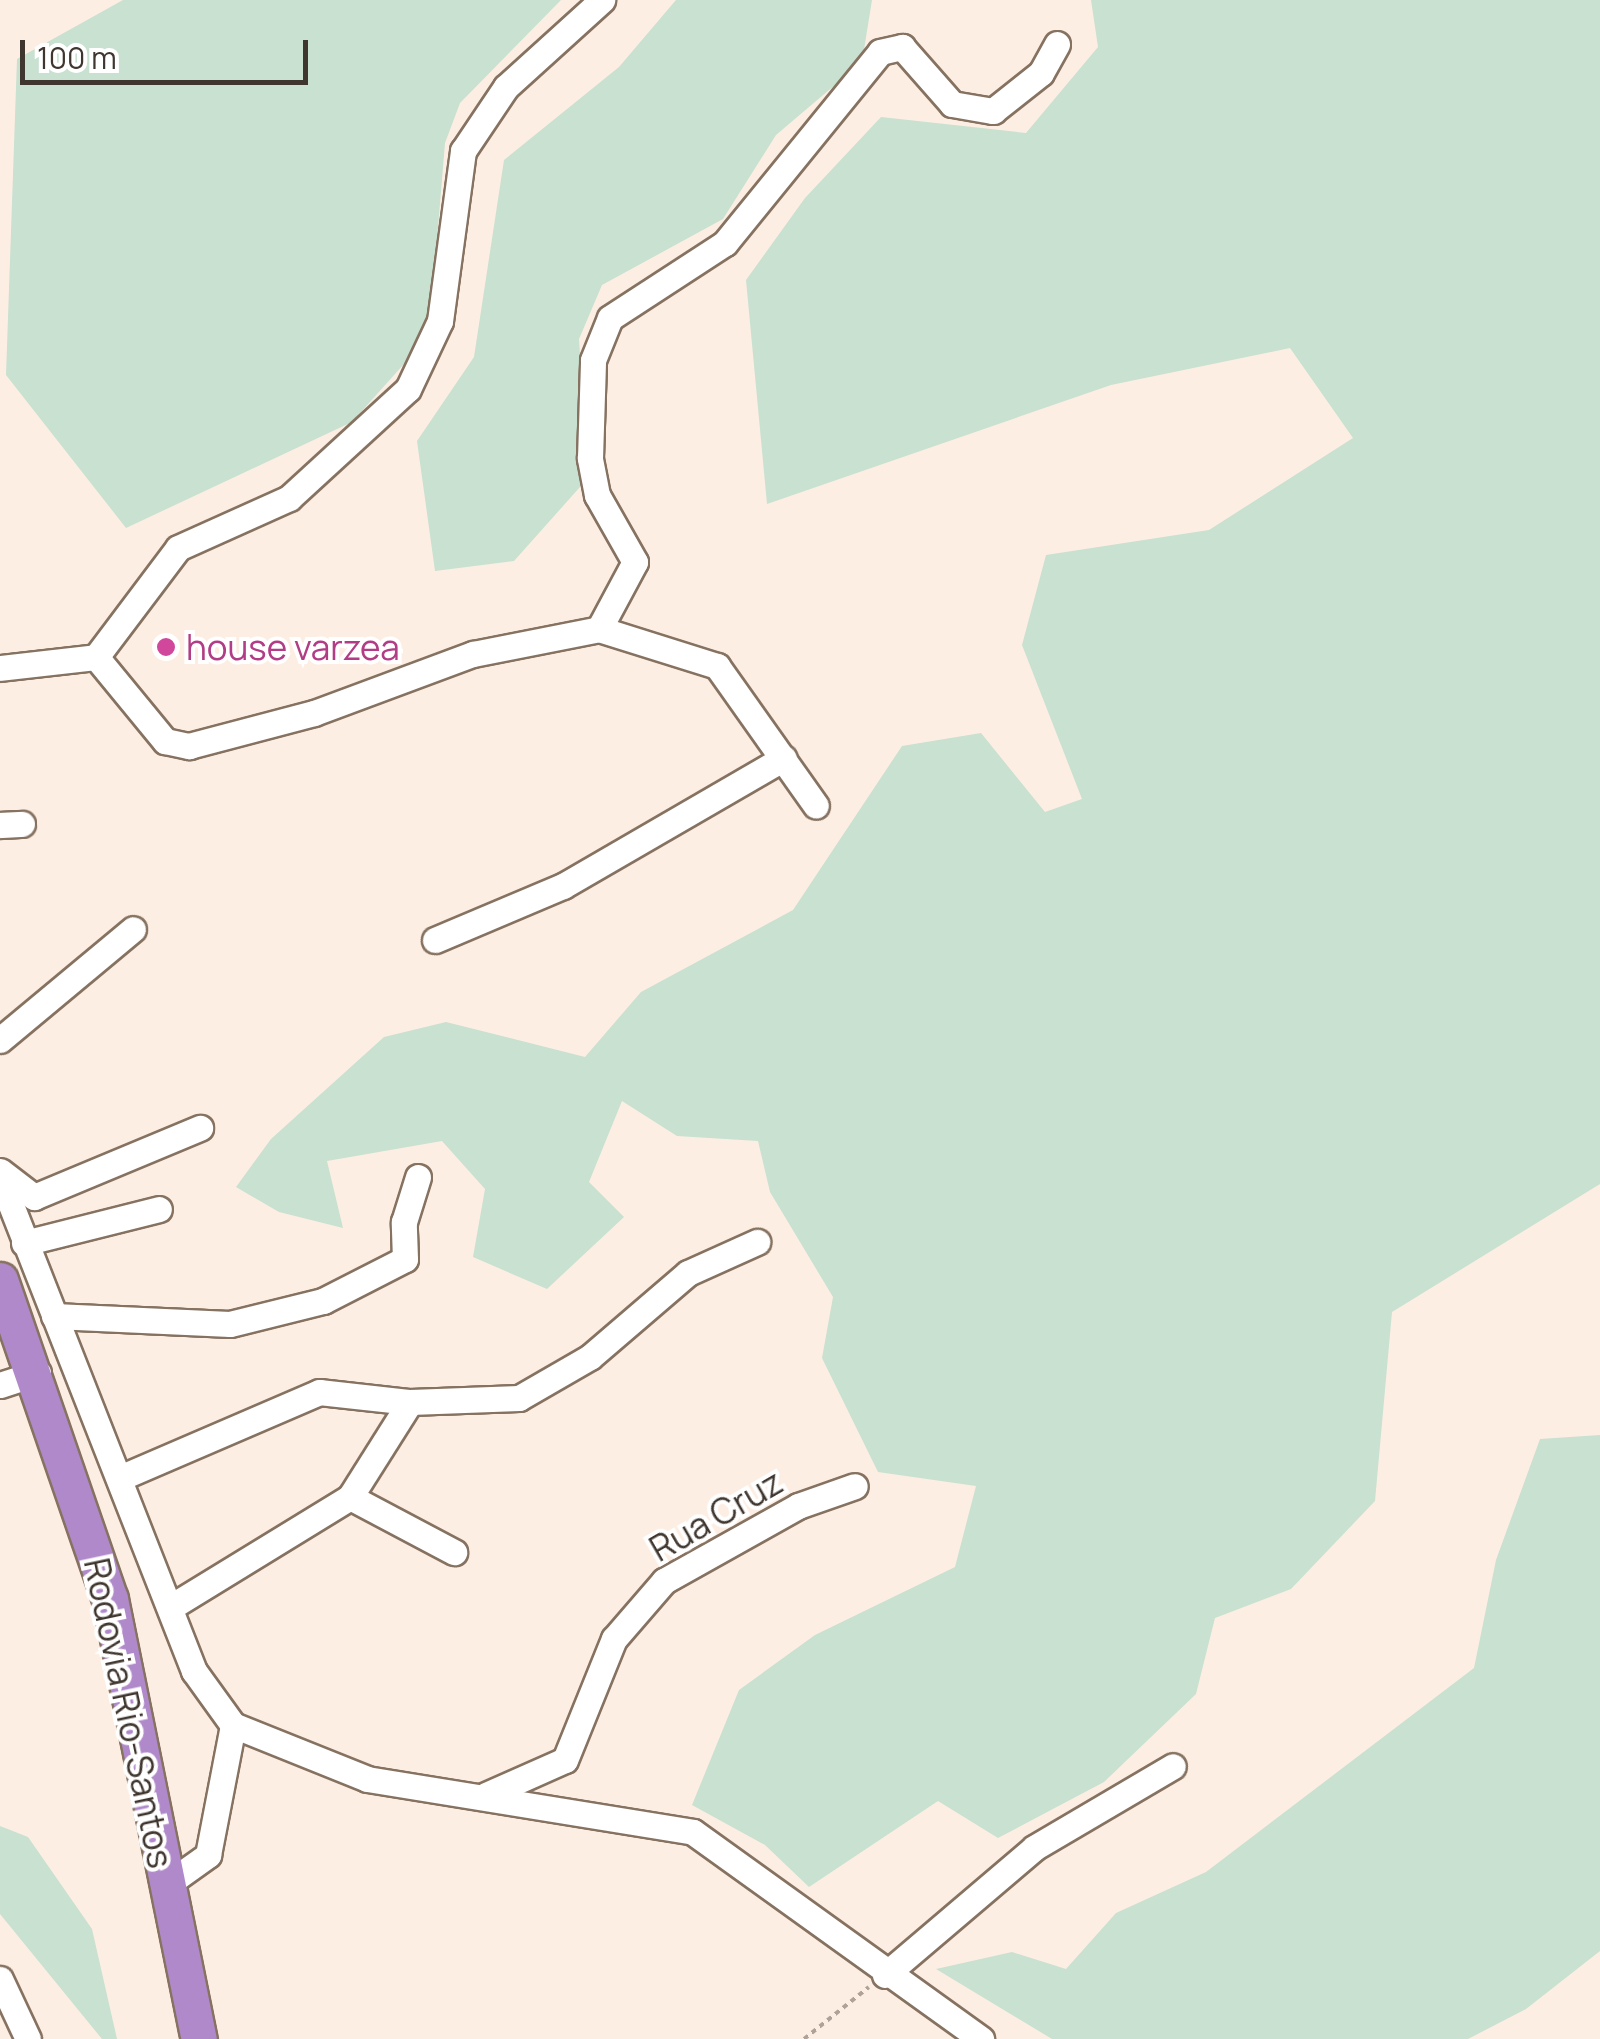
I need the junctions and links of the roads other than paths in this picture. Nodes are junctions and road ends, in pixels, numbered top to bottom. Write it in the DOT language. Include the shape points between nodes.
graph roads {
  1 [pos="602,0"];
  2 [pos="1058,44"];
  3 [pos="599,630"];
  4 [pos="96,657"];
  5 [pos="0,668"];
  6 [pos="784,758"];
  7 [pos="816,806"];
  8 [pos="133,929"];
  9 [pos="435,940"];
  10 [pos="0,1040"];
  11 [pos="200,1128"];
  12 [pos="0,1174"];
  13 [pos="418,1177"];
  14 [pos="34,1197"];
  15 [pos="159,1209"];
  16 [pos="21,1234"];
  17 [pos="757,1242"];
  18 [pos="3,1296"];
  19 [pos="54,1316"];
  20 [pos="38,1373"];
  21 [pos="0,1386"];
  22 [pos="410,1402"];
  23 [pos="122,1477"];
  24 [pos="855,1486"];
  25 [pos="350,1497"];
  26 [pos="454,1552"];
  27 [pos="174,1605"];
  28 [pos="232,1725"];
  29 [pos="1173,1766"];
  30 [pos="482,1796"];
  31 [pos="166,1885"];
  32 [pos="884,1975"];
  33 [pos="0,1979"];
  34 [pos="28,2039"];
  35 [pos="199,2039"];
  36 [pos="981,2039"];
  1 -- 4 [label="street" via="506,86 462,151 440,321 408,389 289,498 178,548"];
  2 -- 3 [label="street" via="1040,73 993,111 952,104 902,47 880,52 725,242 610,318 593,360 590,458 597,496 635,562"];
  3 -- 4 [label="street" via="473,654 314,712 189,746 165,740"];
  3 -- 6 [label="street" via="717,666"];
  4 -- 5 [label="street"];
  6 -- 7 [label="street"];
  6 -- 9 [label="street" via="563,886"];
  8 -- 10 [label="street"];
  11 -- 14 [label="street"];
  12 -- 14 [label="street"];
  12 -- 16 [label="street"];
  13 -- 19 [label="street" via="404,1222 405,1259 323,1302 230,1324"];
  14 -- 16 [label="street"];
  15 -- 16 [label="street"];
  16 -- 19 [label="street"];
  17 -- 22 [label="street" via="656,1294 555,1381 519,1398"];
  18 -- 20 [label="highway, Rodovia Rio-Santos"];
  19 -- 23 [label="street"];
  20 -- 21 [label="street"];
  20 -- 31 [label="highway, Rodovia Rio-Santos" via="110,1600"];
  22 -- 23 [label="street" via="320,1392"];
  22 -- 25 [label="street"];
  23 -- 27 [label="street"];
  24 -- 30 [label="street, Rua Cruz" via="798,1506 664,1581 614,1640 566,1760"];
  25 -- 26 [label="street"];
  25 -- 27 [label="street"];
  27 -- 28 [label="street" via="201,1686"];
  28 -- 30 [label="street" via="367,1778"];
  28 -- 31 [label="street" via="208,1855"];
  29 -- 32 [label="street" via="1034,1848"];
  30 -- 32 [label="street" via="693,1832"];
  31 -- 35 [label="highway, Rodovia Rio-Santos"];
  32 -- 36 [label="street"];
  33 -- 34 [label="street"];
}
